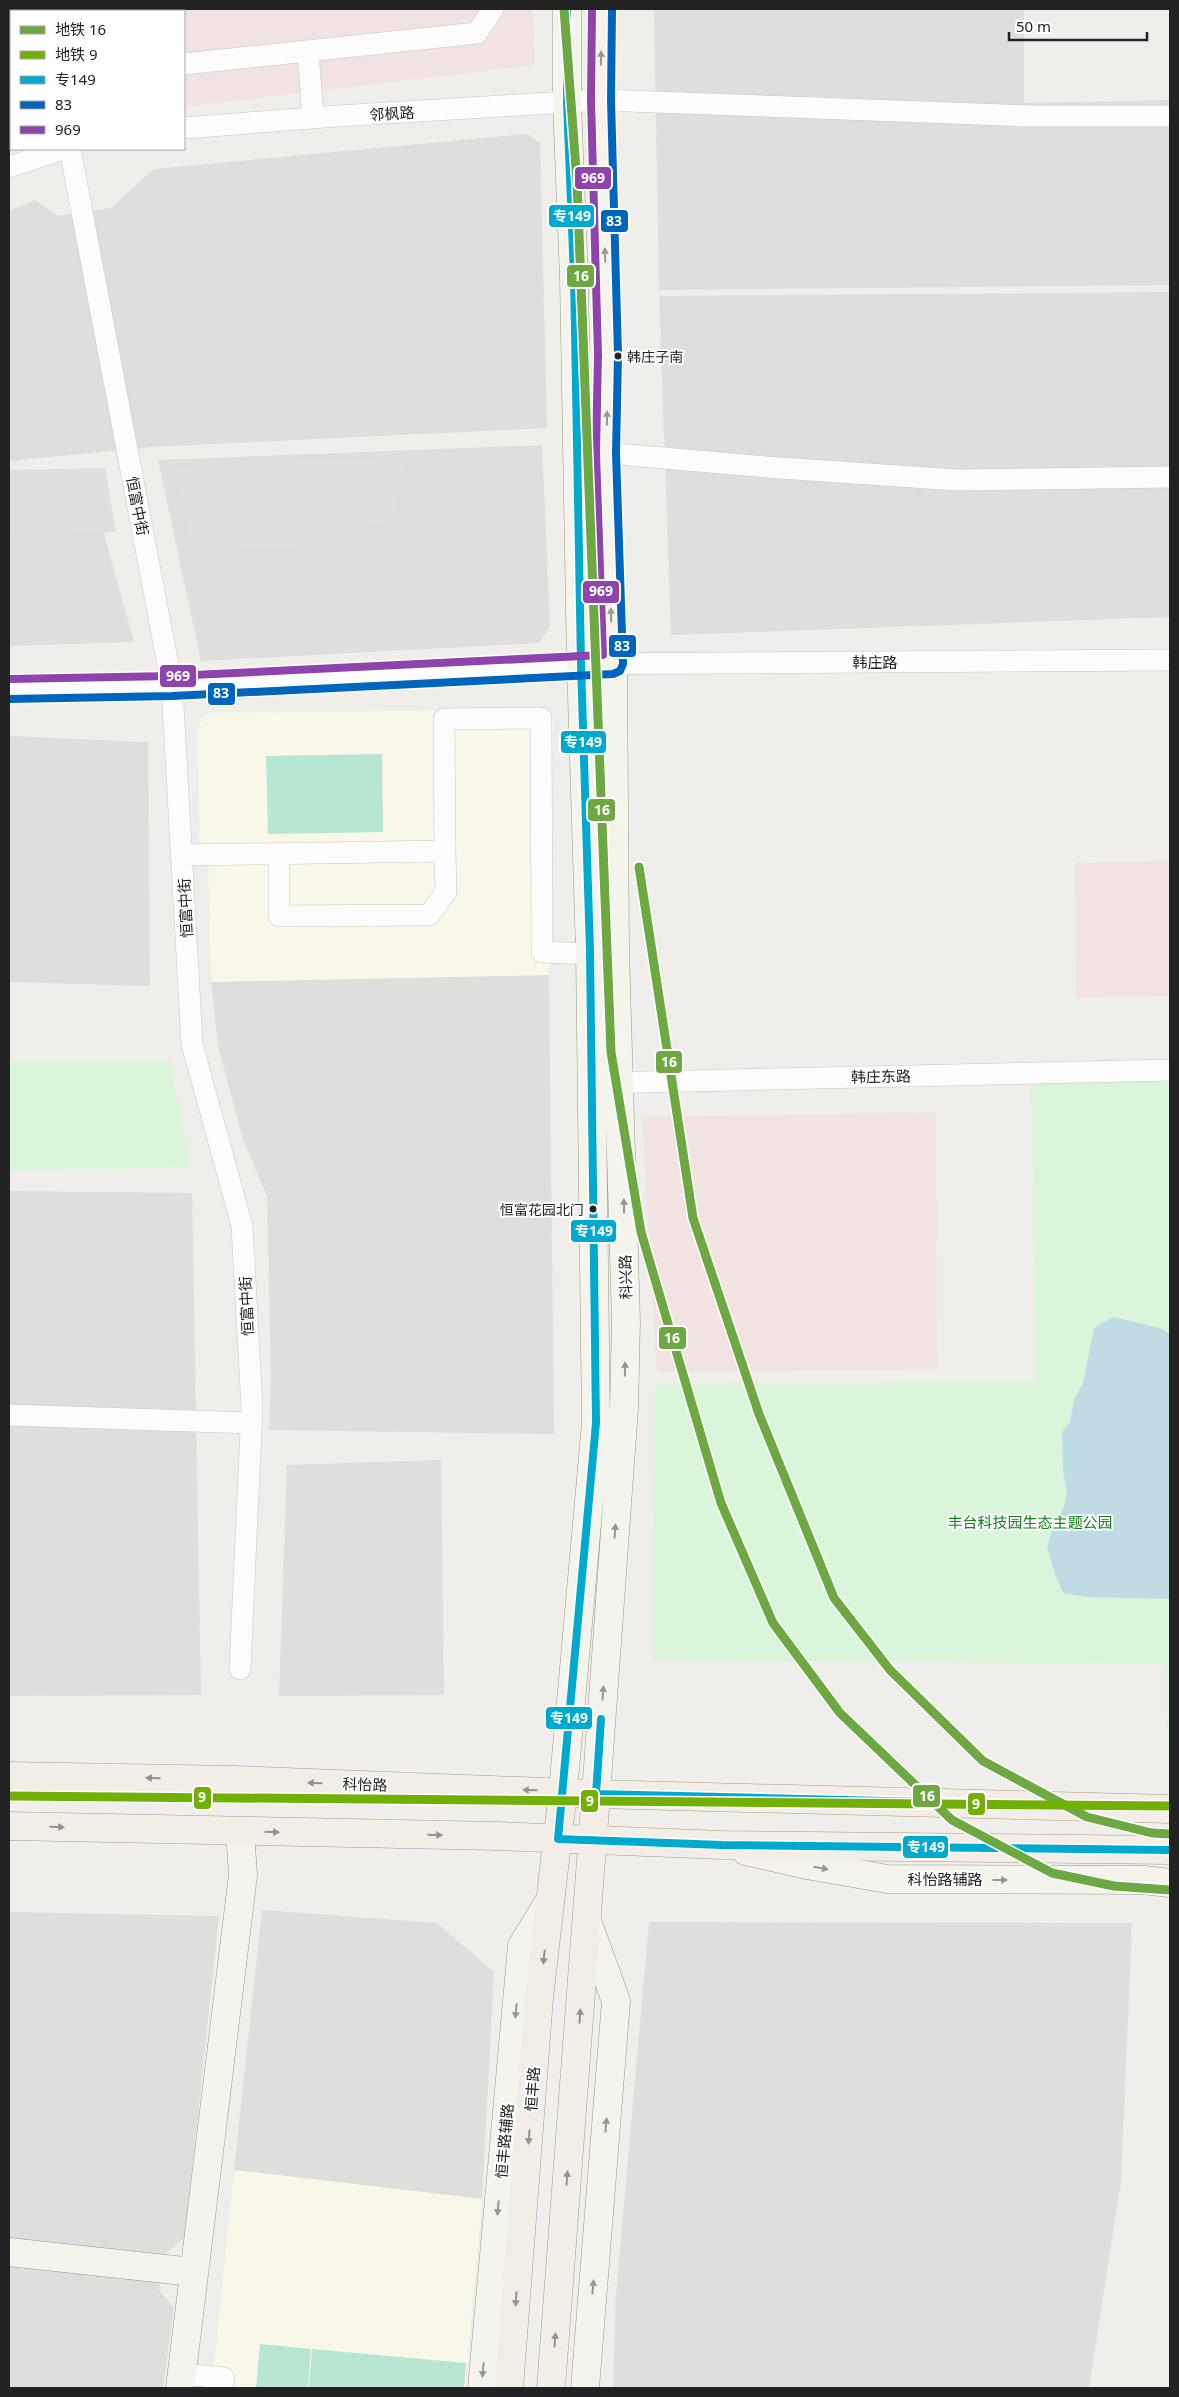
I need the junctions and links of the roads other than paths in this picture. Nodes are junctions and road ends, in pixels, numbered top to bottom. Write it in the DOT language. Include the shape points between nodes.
graph roads {
  1 [pos="492,9"];
  2 [pos="567,9"];
  3 [pos="602,9"];
  4 [pos="308,51"];
  5 [pos="185,64"];
  6 [pos="601,100"];
  7 [pos="567,103"];
  8 [pos="1170,116"];
  9 [pos="313,118"];
  10 [pos="185,128"];
  11 [pos="59,150"];
  12 [pos="70,150"];
  13 [pos="9,167"];
  14 [pos="606,453"];
  15 [pos="1170,477"];
  16 [pos="1170,660"];
  17 [pos="581,664"];
  18 [pos="613,664"];
  19 [pos="172,686"];
  20 [pos="9,689"];
  21 [pos="445,851"];
  22 [pos="279,854"];
  23 [pos="182,855"];
  24 [pos="590,954"];
  25 [pos="1170,1070"];
  26 [pos="619,1081"];
  27 [pos="592,1084"];
  28 [pos="9,1416"];
  29 [pos="251,1423"];
  30 [pos="240,1669"];
  31 [pos="9,1776"];
  32 [pos="564,1791"];
  33 [pos="596,1794"];
  34 [pos="1170,1809"];
  35 [pos="9,1826"];
  36 [pos="240,1831"];
  37 [pos="558,1839"];
  38 [pos="593,1840"];
  39 [pos="722,1845"];
  40 [pos="1170,1850"];
  41 [pos="1170,1883"];
  42 [pos="550,1900"];
  43 [pos="588,1920"];
  44 [pos="9,2252"];
  45 [pos="193,2272"];
  46 [pos="181,2381"];
  47 [pos="222,2388"];
  48 [pos="482,2388"];
  49 [pos="509,2388"];
  50 [pos="551,2388"];
  51 [pos="585,2388"];
  1 -- 4 [label="street" via="477,33"];
  2 -- 7 [label="main road, 科兴路"];
  6 -- 3 [label="main road, 科兴路, one-way"];
  4 -- 5 [label="street"];
  4 -- 9 [label="street"];
  6 -- 7 [label="street, 邻枫路"];
  6 -- 8 [label="street, 邻枫路" via="1030,116"];
  14 -- 6 [label="main road, 科兴路, one-way" via="608,355"];
  7 -- 9 [label="street, 邻枫路"];
  7 -- 17 [label="main road, 科兴路" via="574,278"];
  9 -- 10 [label="street, 邻枫路"];
  11 -- 13 [label="street"];
  12 -- 19 [label="street, 恒富中街"];
  14 -- 15 [label="street" via="958,480"];
  18 -- 14 [label="main road, 科兴路, one-way"];
  16 -- 18 [label="street, 韩庄路"];
  17 -- 18 [label="street, 韩庄路"];
  17 -- 19 [label="street, 韩庄路"];
  17 -- 24 [label="main road, 科兴路"];
  18 -- 26 [label="main road, 科兴路"];
  19 -- 20 [label="street, 韩庄路"];
  19 -- 23 [label="street, 恒富中街"];
  21 -- 22 [label="street"];
  21 -- 22 [label="street" via="446,892 429,915 279,916"];
  21 -- 24 [label="street" via="444,719 541,718 542,952"];
  22 -- 23 [label="street"];
  23 -- 29 [label="street, 恒富中街" via="192,1044 242,1226"];
  24 -- 27 [label="main road, 科兴路"];
  25 -- 26 [label="street, 韩庄东路"];
  26 -- 27 [label="street, 韩庄东路"];
  33 -- 26 [label="main road, 科兴路, one-way" via="624,1408 626,1313"];
  27 -- 32 [label="main road, 科兴路" via="596,1423"];
  28 -- 29 [label="street"];
  29 -- 30 [label="street, 恒富中街"];
  32 -- 31 [label="main road, 科怡路, one-way"];
  32 -- 33 [label="main road, 科怡路"];
  32 -- 37 [label="main road, 恒丰路"];
  33 -- 34 [label="main road, 科怡路"];
  33 -- 38 [label="main road"];
  35 -- 36 [label="main road, one-way"];
  36 -- 37 [label="main road, one-way"];
  36 -- 45 [label="main road" via="242,1875"];
  37 -- 38 [label="main road"];
  37 -- 42 [label="main road, 恒丰路"];
  38 -- 39 [label="main road"];
  38 -- 43 [label="main road"];
  39 -- 40 [label="main road"];
  39 -- 41 [label="main road, 科怡路辅路, one-way" via="887,1879 1144,1880"];
  42 -- 48 [label="main road, 恒丰路辅路, one-way" via="522,1946"];
  42 -- 49 [label="main road, 恒丰路, one-way" via="539,1998"];
  50 -- 43 [label="main road, one-way"];
  51 -- 43 [label="main road, one-way" via="616,2001"];
  44 -- 45 [label="main road"];
  45 -- 46 [label="main road"];
  46 -- 47 [label="street" via="224,2378"];
}
